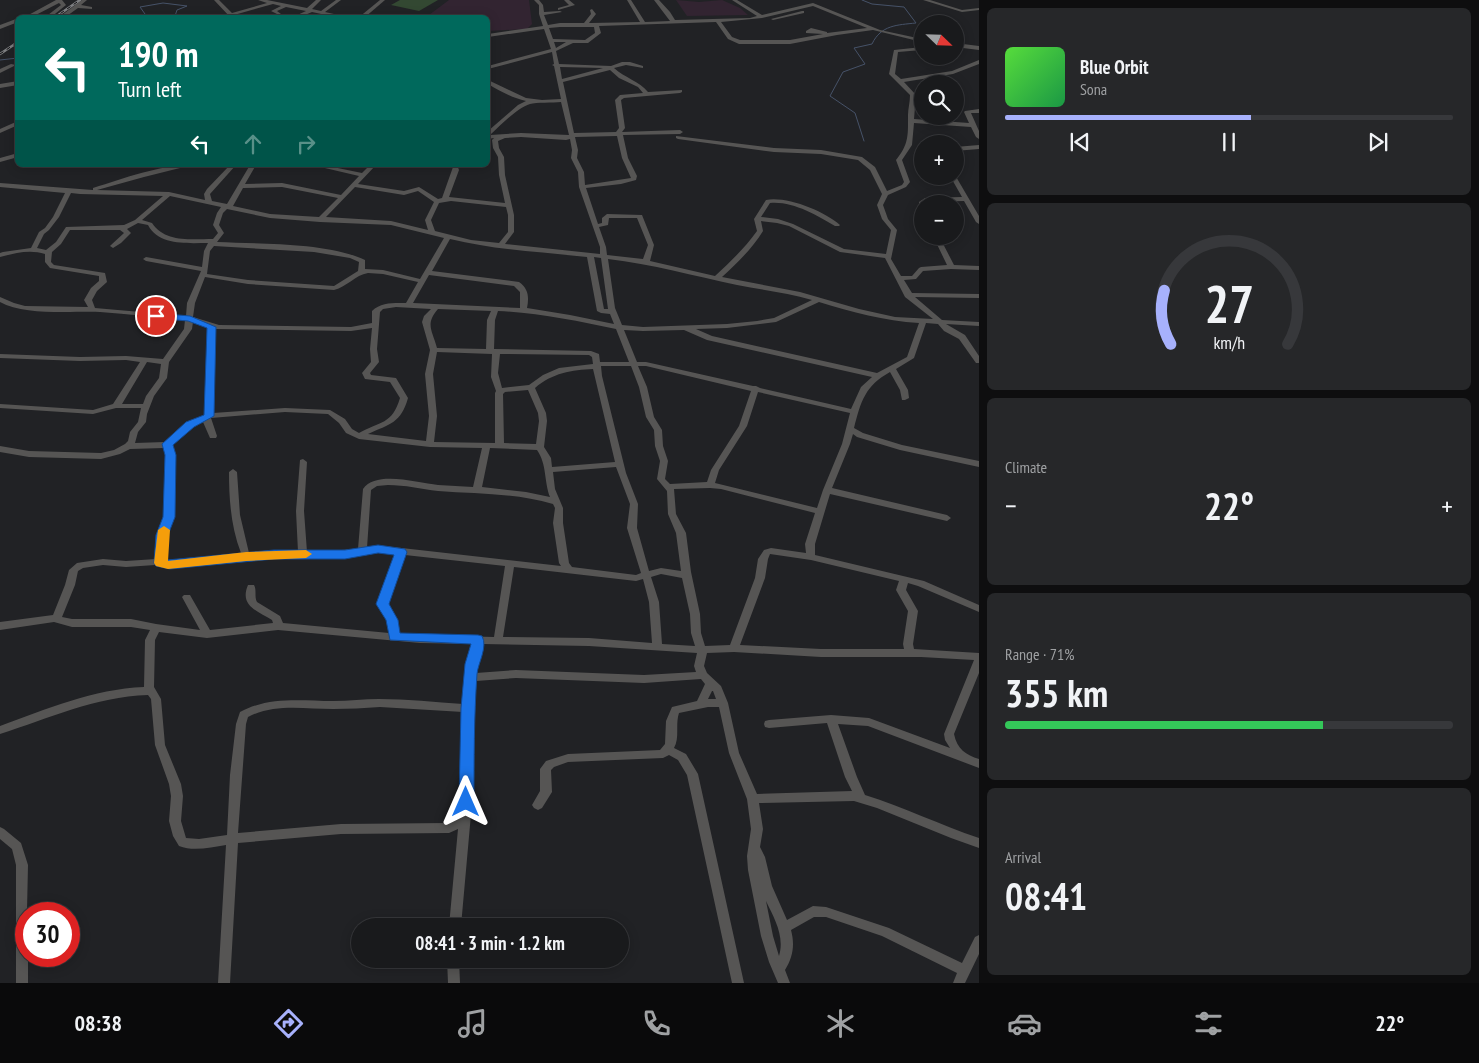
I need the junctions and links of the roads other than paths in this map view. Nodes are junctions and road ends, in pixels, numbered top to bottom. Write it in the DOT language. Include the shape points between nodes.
graph roads {
  1 [pos="0,0"];
  2 [pos="6,0"];
  3 [pos="60,0"];
  4 [pos="85,0"];
  5 [pos="216,0"];
  6 [pos="260,0"];
  7 [pos="319,0"];
  8 [pos="339,0"];
  9 [pos="383,0"];
  10 [pos="536,0"];
  11 [pos="566,0"];
  12 [pos="629,0"];
  13 [pos="656,0"];
  14 [pos="734,0"];
  15 [pos="738,0"];
  16 [pos="803,0"];
  17 [pos="926,0"];
  18 [pos="274,1"];
  19 [pos="541,2"];
  20 [pos="813,2"];
  21 [pos="286,5"];
  22 [pos="743,5"];
  23 [pos="77,6"];
  24 [pos="90,8"];
  25 [pos="979,8"];
  26 [pos="310,9"];
  27 [pos="592,10"];
  28 [pos="323,11"];
  29 [pos="802,12"];
  30 [pos="280,14"];
  31 [pos="31,15"];
  32 [pos="50,15"];
  33 [pos="64,15"];
  34 [pos="231,15"];
  35 [pos="235,15"];
  36 [pos="299,15"];
  37 [pos="338,15"];
  38 [pos="364,15"];
  39 [pos="542,16"];
  40 [pos="763,18"];
  41 [pos="717,20"];
  42 [pos="15,21"];
  43 [pos="673,21"];
  44 [pos="640,23"];
  45 [pos="560,25"];
  46 [pos="593,25"];
  47 [pos="0,27"];
  48 [pos="547,28"];
  49 [pos="873,29"];
  50 [pos="513,32"];
  51 [pos="598,33"];
  52 [pos="490,35"];
  53 [pos="551,40"];
  54 [pos="571,42"];
  55 [pos="914,42"];
  56 [pos="914,45"];
  57 [pos="964,46"];
  58 [pos="979,48"];
  59 [pos="553,50"];
  60 [pos="979,62"];
  61 [pos="13,65"];
  62 [pos="555,65"];
  63 [pos="490,67"];
  64 [pos="641,67"];
  65 [pos="611,68"];
  66 [pos="0,71"];
  67 [pos="560,81"];
  68 [pos="900,81"];
  69 [pos="490,83"];
  70 [pos="15,84"];
  71 [pos="0,86"];
  72 [pos="680,92"];
  73 [pos="647,94"];
  74 [pos="564,100"];
  75 [pos="529,102"];
  76 [pos="979,111"];
  77 [pos="912,121"];
  78 [pos="15,124"];
  79 [pos="975,126"];
  80 [pos="570,128"];
  81 [pos="0,131"];
  82 [pos="490,133"];
  83 [pos="585,133"];
  84 [pos="618,133"];
  85 [pos="490,135"];
  86 [pos="572,135"];
  87 [pos="503,137"];
  88 [pos="979,137"];
  89 [pos="979,147"];
  90 [pos="964,148"];
  91 [pos="15,156"];
  92 [pos="0,160"];
  93 [pos="180,167"];
  94 [pos="231,167"];
  95 [pos="252,167"];
  96 [pos="323,167"];
  97 [pos="371,167"];
  98 [pos="455,167"];
  99 [pos="361,176"];
  100 [pos="0,185"];
  101 [pos="354,185"];
  102 [pos="958,185"];
  103 [pos="241,186"];
  104 [pos="582,186"];
  105 [pos="69,191"];
  106 [pos="82,192"];
  107 [pos="169,194"];
  108 [pos="885,194"];
  109 [pos="343,197"];
  110 [pos="444,199"];
  111 [pos="964,199"];
  112 [pos="967,199"];
  113 [pos="437,201"];
  114 [pos="209,202"];
  115 [pos="508,205"];
  116 [pos="227,207"];
  117 [pos="757,219"];
  118 [pos="320,220"];
  119 [pos="137,221"];
  120 [pos="979,222"];
  121 [pos="837,225"];
  122 [pos="596,226"];
  123 [pos="122,228"];
  124 [pos="47,229"];
  125 [pos="66,231"];
  126 [pos="432,232"];
  127 [pos="448,237"];
  128 [pos="212,242"];
  129 [pos="940,245"];
  130 [pos="113,246"];
  131 [pos="500,246"];
  132 [pos="33,250"];
  133 [pos="48,252"];
  134 [pos="590,254"];
  135 [pos="0,255"];
  136 [pos="603,255"];
  137 [pos="889,256"];
  138 [pos="146,259"];
  139 [pos="646,262"];
  140 [pos="951,267"];
  141 [pos="979,268"];
  142 [pos="204,272"];
  143 [pos="361,272"];
  144 [pos="428,273"];
  145 [pos="717,278"];
  146 [pos="898,278"];
  147 [pos="422,281"];
  148 [pos="908,295"];
  149 [pos="979,296"];
  150 [pos="0,299"];
  151 [pos="820,299"];
  152 [pos="15,306"];
  153 [pos="408,306"];
  154 [pos="436,307"];
  155 [pos="0,308"];
  156 [pos="92,309"];
  157 [pos="495,310"];
  158 [pos="523,310"];
  159 [pos="613,312"];
  160 [pos="190,319"];
  161 [pos="924,321"];
  162 [pos="939,322"];
  163 [pos="979,324"];
  164 [pos="376,325"];
  165 [pos="212,327"];
  166 [pos="618,327"];
  167 [pos="683,327"];
  168 [pos="434,350"];
  169 [pos="493,353"];
  170 [pos="0,356"];
  171 [pos="145,360"];
  172 [pos="165,362"];
  173 [pos="979,362"];
  174 [pos="632,363"];
  175 [pos="598,365"];
  176 [pos="892,369"];
  177 [pos="878,376"];
  178 [pos="531,387"];
  179 [pos="756,388"];
  180 [pos="500,391"];
  181 [pos="905,398"];
  182 [pos="0,406"];
  183 [pos="116,406"];
  184 [pos="146,406"];
  185 [pos="854,412"];
  186 [pos="208,417"];
  187 [pos="850,429"];
  188 [pos="213,436"];
  189 [pos="359,436"];
  190 [pos="167,444"];
  191 [pos="430,444"];
  192 [pos="487,445"];
  193 [pos="128,446"];
  194 [pos="500,446"];
  195 [pos="540,447"];
  196 [pos="0,449"];
  197 [pos="303,462"];
  198 [pos="620,464"];
  199 [pos="979,464"];
  200 [pos="550,470"];
  201 [pos="233,472"];
  202 [pos="710,485"];
  203 [pos="668,488"];
  204 [pos="477,489"];
  205 [pos="551,489"];
  206 [pos="827,490"];
  207 [pos="531,495"];
  208 [pos="555,502"];
  209 [pos="807,509"];
  210 [pos="821,512"];
  211 [pos="946,518"];
  212 [pos="818,521"];
  213 [pos="401,552"];
  214 [pos="362,553"];
  215 [pos="303,554"];
  216 [pos="246,556"];
  217 [pos="811,558"];
  218 [pos="160,563"];
  219 [pos="510,564"];
  220 [pos="564,568"];
  221 [pos="686,575"];
  222 [pos="646,576"];
  223 [pos="905,579"];
  224 [pos="251,587"];
  225 [pos="187,597"];
  226 [pos="979,609"];
  227 [pos="57,618"];
  228 [pos="0,626"];
  229 [pos="278,626"];
  230 [pos="156,628"];
  231 [pos="207,634"];
  232 [pos="394,637"];
  233 [pos="478,640"];
  234 [pos="498,640"];
  235 [pos="657,647"];
  236 [pos="734,648"];
  237 [pos="701,650"];
  238 [pos="910,653"];
  239 [pos="979,659"];
  240 [pos="471,677"];
  241 [pos="707,679"];
  242 [pos="151,691"];
  243 [pos="723,702"];
  244 [pos="701,704"];
  245 [pos="468,708"];
  246 [pos="831,719"];
  247 [pos="769,724"];
  248 [pos="0,730"];
  249 [pos="949,737"];
  250 [pos="939,749"];
  251 [pos="668,750"];
  252 [pos="962,758"];
  253 [pos="979,764"];
  254 [pos="861,798"];
  255 [pos="753,799"];
  256 [pos="538,805"];
  257 [pos="464,821"];
  258 [pos="449,828"];
  259 [pos="0,832"];
  260 [pos="463,834"];
  261 [pos="233,839"];
  262 [pos="979,843"];
  263 [pos="755,848"];
  264 [pos="456,918"];
  265 [pos="786,927"];
  266 [pos="979,941"];
  267 [pos="453,968"];
  268 [pos="778,969"];
  269 [pos="962,977"];
  270 [pos="22,983"];
  271 [pos="224,983"];
  272 [pos="454,983"];
  273 [pos="738,983"];
  274 [pos="784,983"];
  1 -- 2 [label="street"];
  3 -- 31 [label="street"];
  3 -- 32 [label="street" via="64,5"];
  4 -- 23 [label="street"];
  5 -- 34 [label="street"];
  6 -- 18 [label="street"];
  7 -- 26 [label="street"];
  8 -- 28 [label="street"];
  9 -- 38 [label="street"];
  10 -- 19 [label="street"];
  11 -- 39 [label="street" via="573,5"];
  12 -- 44 [label="street"];
  13 -- 43 [label="street"];
  14 -- 22 [label="street"];
  15 -- 22 [label="street"];
  16 -- 20 [label="street"];
  17 -- 25 [label="street" via="963,11"];
  18 -- 21 [label="street"];
  18 -- 35 [label="street"];
  19 -- 39 [label="street"];
  20 -- 40 [label="street"];
  20 -- 49 [label="street"];
  21 -- 26 [label="street"];
  21 -- 30 [label="street" via="273,11"];
  22 -- 40 [label="street"];
  23 -- 24 [label="street"];
  23 -- 33 [label="street"];
  26 -- 28 [label="street"];
  26 -- 36 [label="street"];
  27 -- 46 [label="street" via="594,14 586,23"];
  28 -- 37 [label="street"];
  29 -- 40 [label="street"];
  39 -- 45 [label="street"];
  39 -- 48 [label="street"];
  40 -- 41 [label="street"];
  41 -- 43 [label="street"];
  41 -- 49 [label="street" via="735,41 790,42"];
  42 -- 47 [label="street"];
  43 -- 44 [label="street"];
  44 -- 46 [label="street"];
  44 -- 51 [label="street"];
  45 -- 46 [label="street"];
  45 -- 48 [label="street"];
  46 -- 51 [label="street"];
  48 -- 50 [label="street"];
  48 -- 53 [label="street"];
  49 -- 55 [label="street"];
  50 -- 52 [label="street"];
  51 -- 54 [label="street" via="586,42"];
  53 -- 54 [label="street"];
  53 -- 59 [label="street"];
  54 -- 59 [label="street"];
  56 -- 68 [label="street" via="895,52 892,74"];
  57 -- 58 [label="street"];
  59 -- 62 [label="street"];
  59 -- 63 [label="street"];
  60 -- 68 [label="street" via="953,72"];
  61 -- 66 [label="street"];
  62 -- 65 [label="street"];
  62 -- 67 [label="street"];
  64 -- 65 [label="street" via="622,64"];
  65 -- 67 [label="street"];
  65 -- 73 [label="street"];
  67 -- 74 [label="street"];
  68 -- 77 [label="street" via="913,94"];
  69 -- 75 [label="street"];
  70 -- 71 [label="street"];
  72 -- 73 [label="street"];
  73 -- 84 [label="street" via="623,96 618,100 622,128"];
  74 -- 75 [label="street"];
  74 -- 80 [label="street"];
  75 -- 82 [label="street"];
  76 -- 79 [label="street" via="967,111"];
  77 -- 79 [label="street"];
  77 -- 108 [label="street" via="911,145 899,160 907,178 906,185"];
  78 -- 81 [label="street"];
  79 -- 88 [label="street"];
  80 -- 83 [label="street"];
  80 -- 86 [label="street"];
  83 -- 84 [label="street"];
  83 -- 86 [label="street"];
  84 -- 104 [label="street" via="634,179"];
  84 -- 108 [label="street" via="679,134 774,150 860,158 876,172"];
  85 -- 87 [label="street"];
  86 -- 87 [label="street" via="568,138"];
  86 -- 104 [label="street"];
  87 -- 115 [label="street" via="494,141 501,157"];
  89 -- 90 [label="street"];
  91 -- 92 [label="street"];
  93 -- 106 [label="street"];
  94 -- 114 [label="street" via="208,190"];
  95 -- 103 [label="street"];
  96 -- 99 [label="street"];
  97 -- 99 [label="street"];
  98 -- 110 [label="street" via="456,173"];
  99 -- 101 [label="street"];
  100 -- 105 [label="street"];
  101 -- 109 [label="street"];
  101 -- 113 [label="street" via="404,194 419,189"];
  102 -- 112 [label="street"];
  103 -- 109 [label="street" via="282,185"];
  103 -- 116 [label="street"];
  104 -- 122 [label="street"];
  105 -- 106 [label="street"];
  105 -- 124 [label="street"];
  106 -- 107 [label="street"];
  107 -- 114 [label="street"];
  107 -- 119 [label="street"];
  108 -- 137 [label="street" via="880,205 894,230"];
  109 -- 118 [label="street"];
  110 -- 113 [label="street"];
  110 -- 115 [label="street"];
  111 -- 112 [label="street"];
  112 -- 120 [label="street"];
  113 -- 126 [label="street" via="428,220"];
  114 -- 116 [label="street"];
  115 -- 131 [label="street" via="511,232"];
  116 -- 118 [label="street" via="270,216"];
  116 -- 128 [label="street" via="220,213 216,225 222,232"];
  117 -- 121 [label="street" via="765,203 774,200 816,213"];
  117 -- 137 [label="street" via="785,222 842,251"];
  117 -- 145 [label="street" via="760,231 753,242"];
  118 -- 126 [label="street" via="391,223"];
  119 -- 123 [label="street"];
  119 -- 128 [label="street" via="150,224 154,232 174,239"];
  122 -- 136 [label="street"];
  122 -- 139 [label="street" via="606,224 607,216 640,216 651,245"];
  123 -- 125 [label="street" via="73,227"];
  123 -- 130 [label="street" via="128,233"];
  124 -- 125 [label="street"];
  124 -- 132 [label="street" via="41,233"];
  125 -- 133 [label="street" via="58,245"];
  126 -- 127 [label="street"];
  127 -- 131 [label="street"];
  127 -- 144 [label="street"];
  128 -- 142 [label="street" via="207,251"];
  128 -- 143 [label="street" via="351,256 363,261"];
  129 -- 140 [label="street"];
  131 -- 134 [label="street"];
  132 -- 133 [label="street"];
  132 -- 135 [label="street"];
  133 -- 156 [label="street" via="48,264 52,267 104,274 103,282 88,300"];
  134 -- 136 [label="street"];
  134 -- 159 [label="street" via="601,311"];
  136 -- 139 [label="street"];
  136 -- 159 [label="street"];
  137 -- 146 [label="street" via="889,263"];
  138 -- 142 [label="street"];
  139 -- 145 [label="street"];
  140 -- 141 [label="street"];
  140 -- 146 [label="street" via="921,269 914,278"];
  142 -- 143 [label="street" via="248,282 334,288"];
  142 -- 160 [label="street" via="191,303"];
  143 -- 147 [label="street" via="375,270"];
  144 -- 147 [label="street"];
  144 -- 158 [label="street" via="516,284 524,292"];
  145 -- 151 [label="street"];
  146 -- 148 [label="street"];
  147 -- 153 [label="street"];
  148 -- 149 [label="street"];
  148 -- 162 [label="street"];
  150 -- 152 [label="street"];
  151 -- 161 [label="street" via="894,319"];
  151 -- 167 [label="street" via="776,320 732,326"];
  152 -- 155 [label="street"];
  152 -- 156 [label="street" via="40,310"];
  153 -- 154 [label="street"];
  153 -- 164 [label="street" via="380,307 376,311"];
  154 -- 157 [label="street"];
  154 -- 168 [label="street" via="426,322"];
  156 -- 160 [label="street"];
  157 -- 158 [label="street"];
  157 -- 169 [label="street" via="491,320"];
  158 -- 166 [label="street"];
  159 -- 166 [label="street"];
  160 -- 165 [label="street"];
  160 -- 172 [label="street" via="188,329"];
  161 -- 162 [label="street"];
  161 -- 176 [label="street" via="913,354"];
  162 -- 163 [label="street"];
  162 -- 173 [label="street" via="967,342"];
  164 -- 165 [label="street" via="352,330"];
  164 -- 189 [label="street" via="374,362 366,373 368,377 393,380 404,398 400,414 391,423"];
  165 -- 186 [label="street"];
  166 -- 167 [label="street"];
  166 -- 174 [label="street"];
  167 -- 177 [label="street" via="710,338"];
  168 -- 169 [label="street"];
  168 -- 191 [label="street" via="429,374 433,416"];
  169 -- 175 [label="street" via="591,353 596,356"];
  169 -- 180 [label="street" via="494,375"];
  170 -- 171 [label="street"];
  171 -- 172 [label="street"];
  171 -- 183 [label="street"];
  172 -- 184 [label="street" via="163,378"];
  174 -- 175 [label="street"];
  174 -- 179 [label="street"];
  174 -- 203 [label="street" via="643,387 650,417 658,430 664,461 661,479"];
  175 -- 178 [label="street" via="553,373"];
  175 -- 198 [label="street"];
  176 -- 177 [label="street"];
  176 -- 181 [label="street"];
  177 -- 185 [label="street" via="867,384"];
  178 -- 180 [label="street"];
  178 -- 195 [label="street" via="544,422"];
  179 -- 185 [label="street"];
  179 -- 202 [label="street" via="743,426 715,470"];
  180 -- 194 [label="street" via="497,430"];
  182 -- 183 [label="street" via="94,412"];
  183 -- 184 [label="street"];
  184 -- 193 [label="street" via="142,422"];
  185 -- 187 [label="street"];
  186 -- 188 [label="street"];
  186 -- 189 [label="street" via="285,410 330,412 349,431"];
  186 -- 190 [label="street" via="190,425"];
  187 -- 199 [label="street" via="900,447"];
  187 -- 206 [label="street"];
  189 -- 191 [label="street"];
  190 -- 193 [label="street"];
  190 -- 218 [label="street" via="170,455 169,517 162,535"];
  191 -- 192 [label="street"];
  192 -- 194 [label="street"];
  192 -- 204 [label="street"];
  193 -- 196 [label="street" via="100,456 29,454"];
  194 -- 195 [label="street"];
  195 -- 200 [label="street"];
  197 -- 215 [label="street" via="300,511"];
  198 -- 200 [label="street"];
  198 -- 222 [label="street" via="634,504 632,528"];
  200 -- 205 [label="street"];
  201 -- 216 [label="street" via="233,508"];
  202 -- 203 [label="street"];
  202 -- 209 [label="street"];
  203 -- 221 [label="street" via="672,494 673,520 681,533"];
  204 -- 207 [label="street"];
  204 -- 214 [label="street" via="390,482 370,485 367,489"];
  205 -- 207 [label="street"];
  205 -- 208 [label="street"];
  206 -- 210 [label="street"];
  206 -- 211 [label="street"];
  207 -- 208 [label="street"];
  208 -- 220 [label="street" via="559,508"];
  209 -- 210 [label="street"];
  209 -- 212 [label="street"];
  210 -- 212 [label="street"];
  212 -- 217 [label="street" via="810,544"];
  213 -- 214 [label="street" via="378,549"];
  213 -- 219 [label="street"];
  213 -- 232 [label="street" via="382,604 392,620"];
  214 -- 215 [label="street"];
  215 -- 216 [label="street"];
  216 -- 218 [label="street" via="170,565"];
  217 -- 223 [label="street"];
  217 -- 236 [label="street" via="767,552"];
  218 -- 227 [label="street" via="103,562 77,567"];
  219 -- 220 [label="street"];
  219 -- 234 [label="street"];
  220 -- 222 [label="street" via="636,578"];
  221 -- 222 [label="street" via="660,571"];
  221 -- 237 [label="street"];
  222 -- 235 [label="street" via="654,602"];
  223 -- 226 [label="street"];
  223 -- 238 [label="street" via="902,592 913,614 908,644"];
  224 -- 229 [label="street" via="251,602 276,618"];
  225 -- 231 [label="street"];
  227 -- 228 [label="street"];
  227 -- 230 [label="street" via="72,623 131,623"];
  229 -- 231 [label="street"];
  229 -- 232 [label="street"];
  230 -- 231 [label="street"];
  230 -- 242 [label="street" via="149,648"];
  232 -- 233 [label="street"];
  233 -- 234 [label="street"];
  233 -- 240 [label="street"];
  234 -- 235 [label="street"];
  235 -- 237 [label="street"];
  236 -- 237 [label="street"];
  236 -- 238 [label="street" via="821,653"];
  237 -- 241 [label="street" via="699,666"];
  238 -- 239 [label="street"];
  239 -- 249 [label="street"];
  240 -- 241 [label="street" via="516,674"];
  240 -- 245 [label="street"];
  241 -- 243 [label="street"];
  241 -- 244 [label="street"];
  242 -- 248 [label="street" via="82,700"];
  242 -- 261 [label="street" via="157,703 160,745 175,784 175,821 181,840 190,844"];
  243 -- 244 [label="street"];
  243 -- 255 [label="street" via="734,753"];
  244 -- 251 [label="street" via="676,710 672,715 672,739"];
  245 -- 257 [label="street"];
  245 -- 261 [label="street" via="380,703 299,704 269,705 248,712 241,724"];
  246 -- 247 [label="street"];
  246 -- 250 [label="street" via="869,722"];
  246 -- 254 [label="street"];
  249 -- 250 [label="street"];
  249 -- 252 [label="street"];
  250 -- 252 [label="street"];
  251 -- 256 [label="street" via="660,754 568,758 550,764 545,769 546,792"];
  251 -- 273 [label="street" via="682,757 692,774"];
  252 -- 253 [label="street"];
  254 -- 255 [label="street"];
  254 -- 262 [label="street"];
  255 -- 263 [label="street" via="757,829"];
  257 -- 258 [label="street"];
  257 -- 260 [label="street"];
  258 -- 260 [label="street"];
  258 -- 261 [label="street" via="341,830"];
  259 -- 270 [label="street" via="17,846 22,865"];
  260 -- 264 [label="street"];
  261 -- 271 [label="street"];
  263 -- 265 [label="street" via="770,900"];
  263 -- 268 [label="street" via="754,870 767,936"];
  265 -- 268 [label="street" via="787,950"];
  265 -- 269 [label="street" via="813,911 826,912 899,938"];
  266 -- 269 [label="street"];
  267 -- 272 [label="street"];
  268 -- 274 [label="street"];
}
